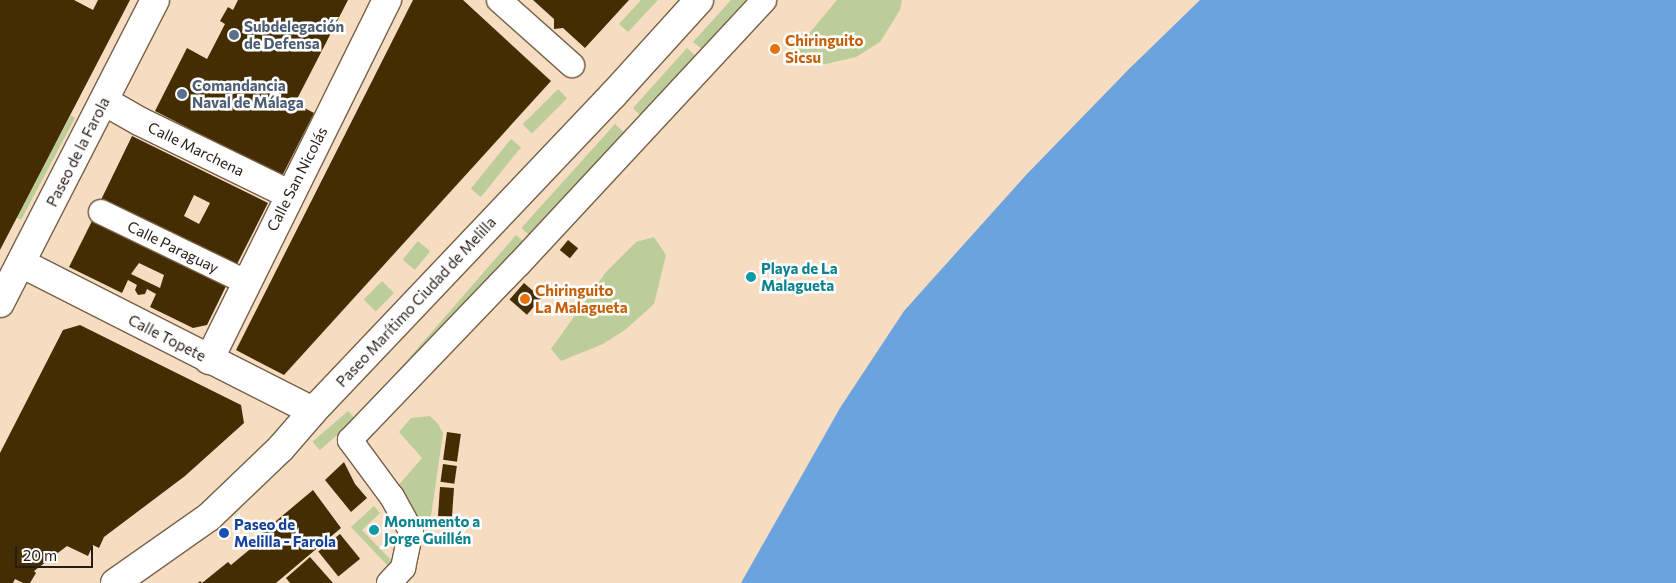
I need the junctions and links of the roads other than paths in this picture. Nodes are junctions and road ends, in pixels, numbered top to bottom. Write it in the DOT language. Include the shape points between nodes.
graph roads {
  1 [pos="155,0"];
  2 [pos="387,0"];
  3 [pos="499,0"];
  4 [pos="699,0"];
  5 [pos="764,0"];
  6 [pos="572,65"];
  7 [pos="104,101"];
  8 [pos="289,194"];
  9 [pos="101,212"];
  10 [pos="21,263"];
  11 [pos="246,282"];
  12 [pos="0,303"];
  13 [pos="209,360"];
  14 [pos="314,410"];
  15 [pos="114,583"];
  16 [pos="389,583"];
  1 -- 7 [label="street, Paseo de la Farola"];
  2 -- 8 [label="street, Calle San Nicolás"];
  3 -- 6 [label="street"];
  4 -- 14 [label="street, Paseo Marítimo Ciudad de Melilla"];
  5 -- 16 [label="street" via="350,440 392,498 411,531 403,568"];
  7 -- 8 [label="street, Calle Marchena"];
  7 -- 10 [label="street, Paseo de la Farola"];
  8 -- 11 [label="street, Calle San Nicolás"];
  9 -- 11 [label="street, Calle Paraguay"];
  10 -- 12 [label="street, Paseo de la Farola"];
  10 -- 13 [label="street, Calle Topete"];
  11 -- 13 [label="street, Calle San Nicolás"];
  13 -- 14 [label="street, Calle Topete"];
  14 -- 15 [label="street, Paseo Marítimo Ciudad de Melilla" via="282,448 209,517"];
}
